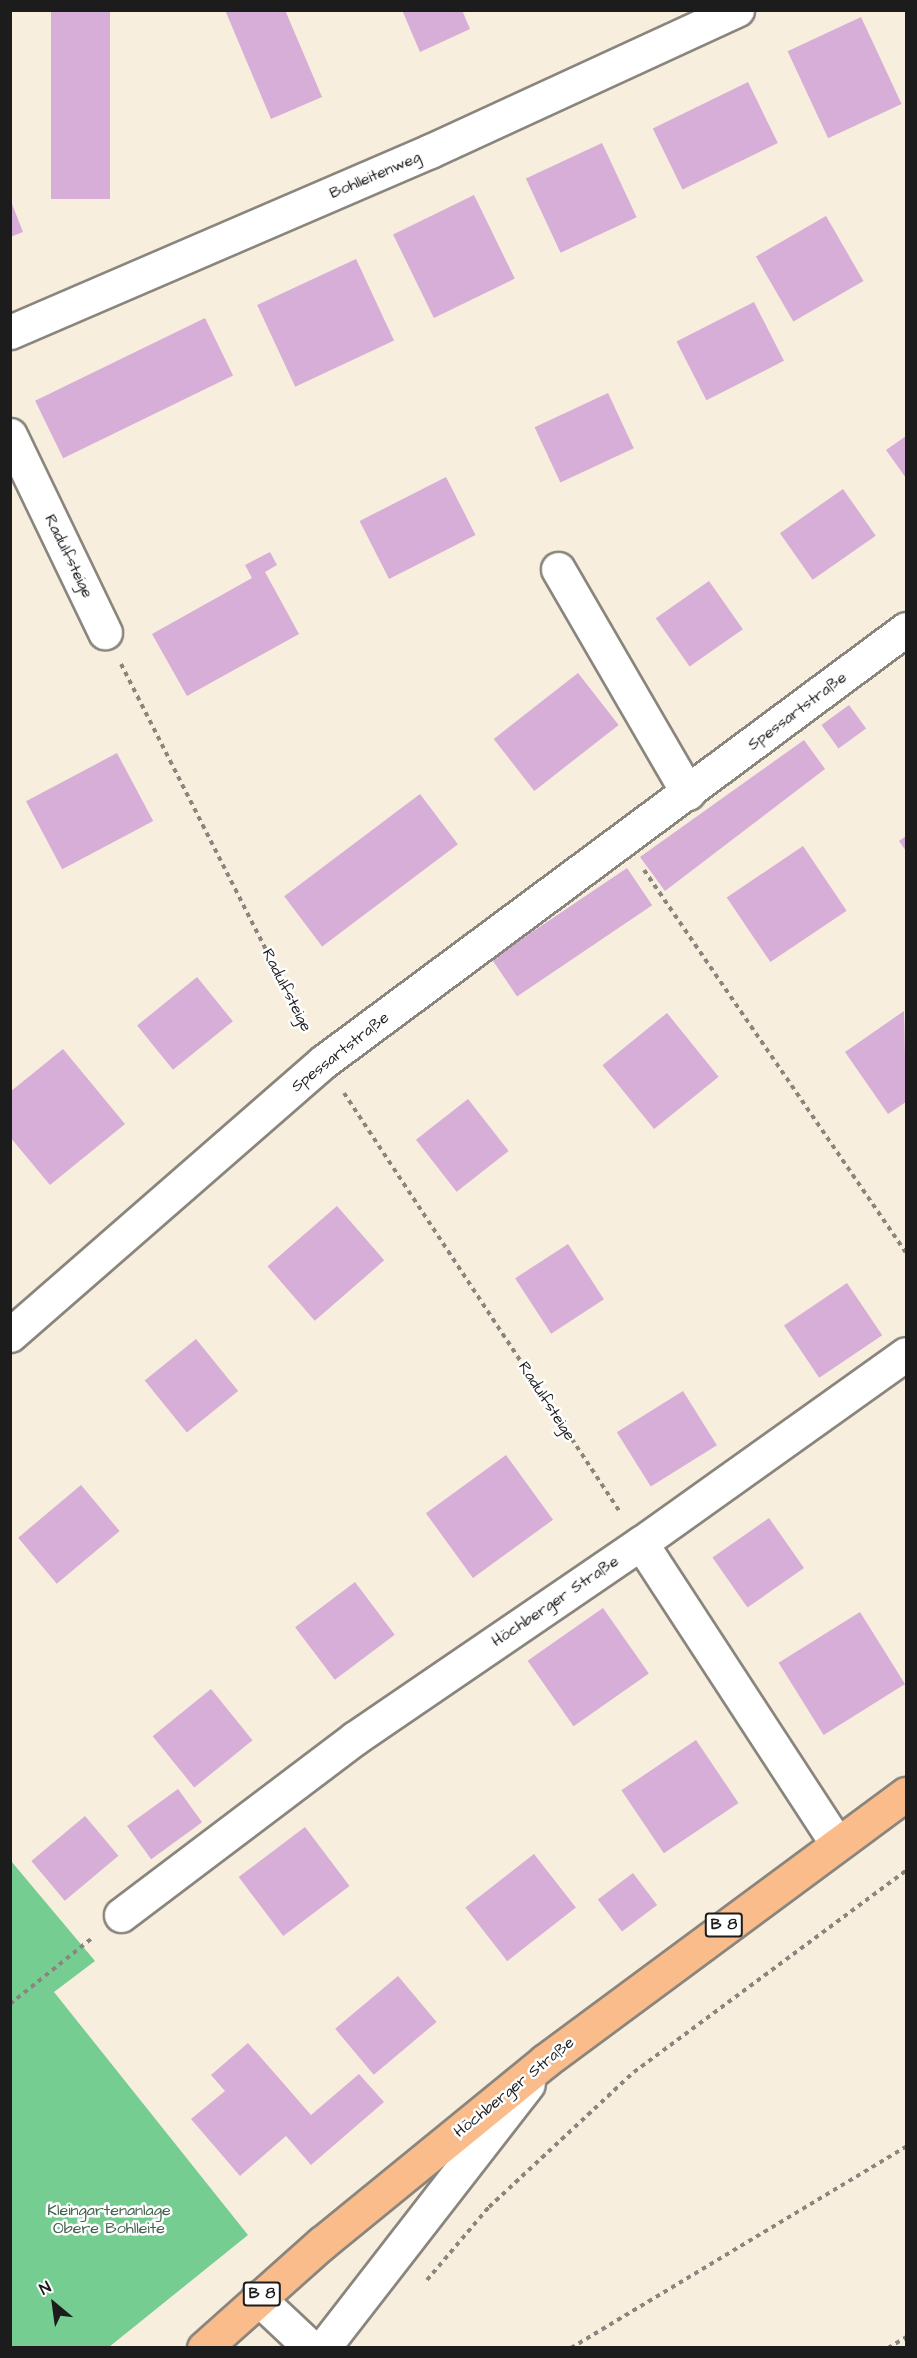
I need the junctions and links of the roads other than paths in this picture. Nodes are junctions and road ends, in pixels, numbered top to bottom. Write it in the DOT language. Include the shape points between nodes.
graph roads {
  1 [pos="737,10"];
  2 [pos="10,332"];
  3 [pos="10,435"];
  4 [pos="558,569"];
  5 [pos="906,629"];
  6 [pos="105,632"];
  7 [pos="688,793"];
  8 [pos="10,1335"];
  9 [pos="906,1354"];
  10 [pos="641,1543"];
  11 [pos="906,1794"];
  12 [pos="836,1842"];
  13 [pos="121,1915"];
  14 [pos="545,2061"];
  15 [pos="258,2298"];
  16 [pos="204,2348"];
  17 [pos="310,2348"];
  18 [pos="322,2348"];
  1 -- 2 [label="street, Bohlleitenweg" via="430,151"];
  3 -- 6 [label="street, Radulfsteige"];
  4 -- 7 [label="street"];
  5 -- 7 [label="street, Spessartstraße"];
  7 -- 8 [label="street, Spessartstraße" via="323,1062"];
  9 -- 10 [label="street, Höchberger Straße"];
  10 -- 12 [label="street"];
  10 -- 13 [label="street, Höchberger Straße" via="355,1738"];
  11 -- 12 [label="main road, Höchberger Straße / B 8"];
  12 -- 14 [label="main road, Höchberger Straße / B 8"];
  14 -- 15 [label="main road, Höchberger Straße / B 8"];
  14 -- 18 [label="street"];
  15 -- 16 [label="main road, Höchberger Straße / B 8"];
  15 -- 17 [label="street"];
}
